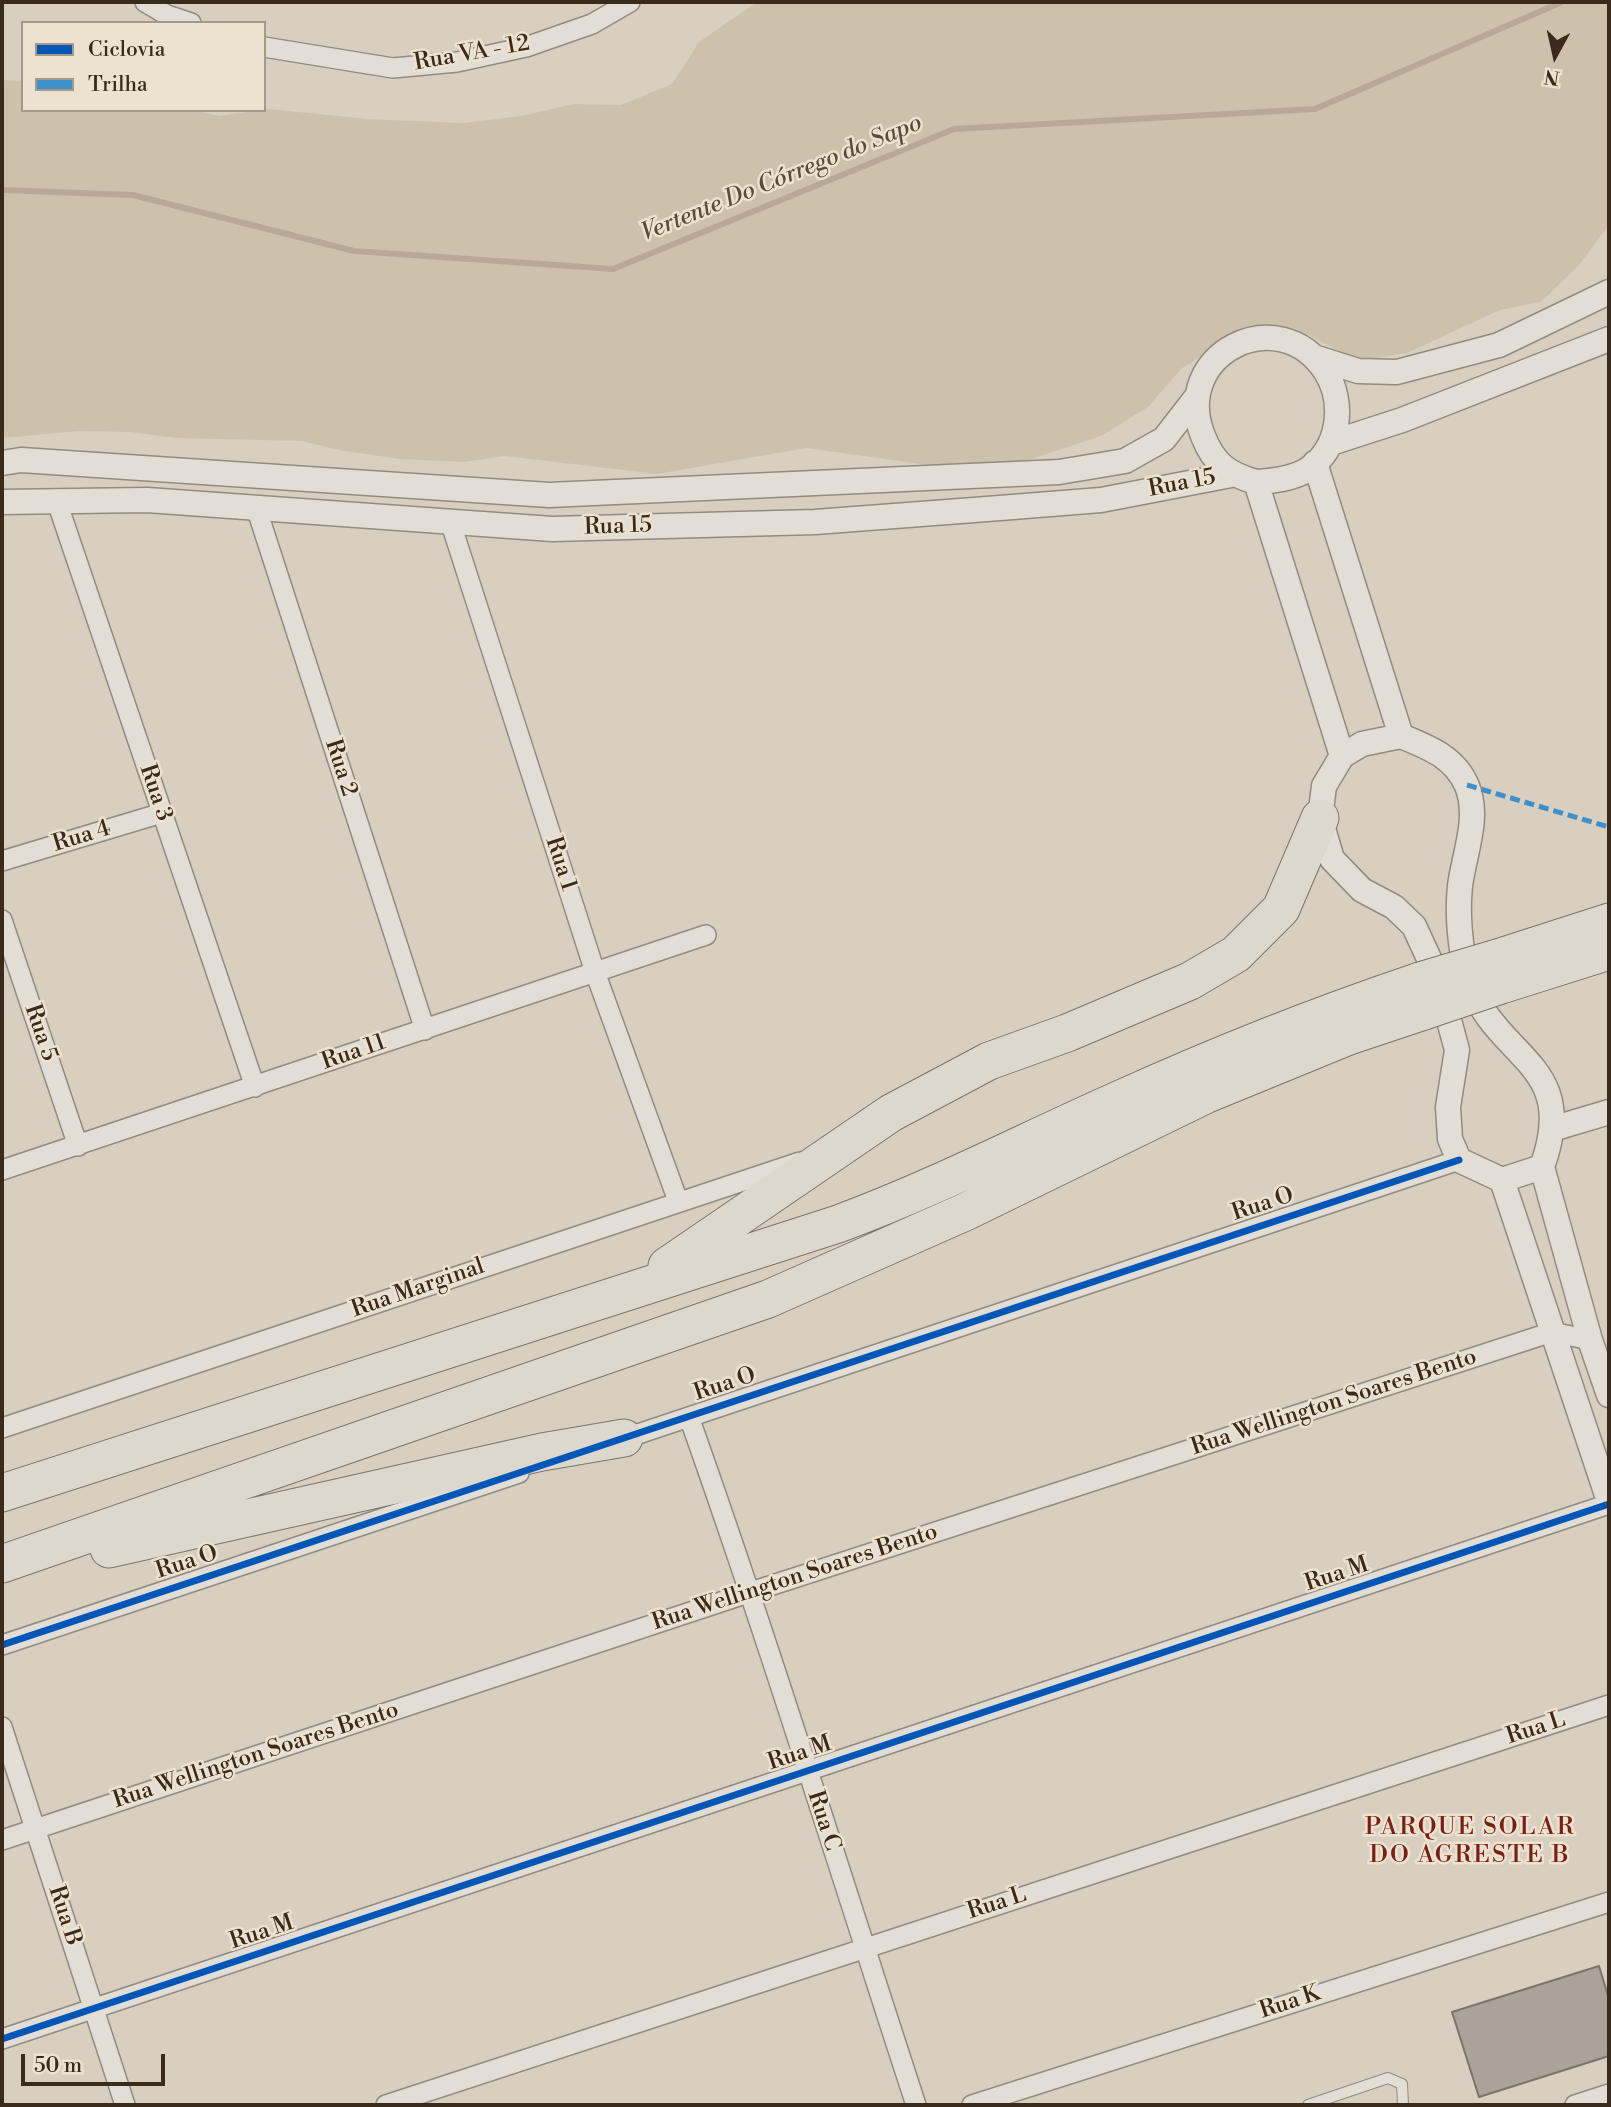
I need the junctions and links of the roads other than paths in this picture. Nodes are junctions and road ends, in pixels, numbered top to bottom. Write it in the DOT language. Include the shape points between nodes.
graph roads {
  1 [pos="145,2"];
  2 [pos="630,2"];
  3 [pos="185,21"];
  4 [pos="266,47"];
  5 [pos="1609,292"];
  6 [pos="1609,340"];
  7 [pos="1317,358"];
  8 [pos="1195,399"];
  9 [pos="1323,453"];
  10 [pos="2,463"];
  11 [pos="1231,475"];
  12 [pos="1256,482"];
  13 [pos="56,499"];
  14 [pos="2,502"];
  15 [pos="256,507"];
  16 [pos="451,524"];
  17 [pos="1401,736"];
  18 [pos="1342,756"];
  19 [pos="162,813"];
  20 [pos="1320,818"];
  21 [pos="2,861"];
  22 [pos="2,920"];
  23 [pos="1609,922"];
  24 [pos="706,935"];
  25 [pos="1609,951"];
  26 [pos="595,972"];
  27 [pos="1497,972"];
  28 [pos="1422,996"];
  29 [pos="425,1030"];
  30 [pos="255,1087"];
  31 [pos="1609,1112"];
  32 [pos="1552,1129"];
  33 [pos="78,1146"];
  34 [pos="834,1151"];
  35 [pos="1460,1160"];
  36 [pos="1542,1167"];
  37 [pos="2,1170"];
  38 [pos="1502,1180"];
  39 [pos="678,1202"];
  40 [pos="637,1286"];
  41 [pos="1552,1332"];
  42 [pos="1590,1340"];
  43 [pos="1609,1395"];
  44 [pos="689,1417"];
  45 [pos="2,1428"];
  46 [pos="624,1438"];
  47 [pos="1604,1467"];
  48 [pos="2,1493"];
  49 [pos="1609,1502"];
  50 [pos="2,1564"];
  51 [pos="2,1583"];
  52 [pos="751,1592"];
  53 [pos="2,1645"];
  54 [pos="1609,1705"];
  55 [pos="2,1727"];
  56 [pos="807,1772"];
  57 [pos="35,1829"];
  58 [pos="2,1840"];
  59 [pos="1609,1902"];
  60 [pos="864,1947"];
  61 [pos="94,2008"];
  62 [pos="2,2039"];
  63 [pos="1609,2094"];
  64 [pos="125,2105"];
  65 [pos="386,2105"];
  66 [pos="916,2105"];
  67 [pos="972,2105"];
  68 [pos="1308,2105"];
  69 [pos="1403,2105"];
  70 [pos="1575,2105"];
  1 -- 3 [label="street"];
  2 -- 4 [label="street, Rua VA - 12" via="592,24 457,62 393,68"];
  5 -- 7 [label="street" via="1499,345 1397,372 1358,371"];
  6 -- 9 [label="street"];
  7 -- 8 [label="street" via="1280,339 1243,341 1219,356 1204,373"];
  7 -- 9 [label="street" via="1336,388 1338,420"];
  8 -- 10 [label="street, Rua 15" via="1164,439 1125,461 1059,472 559,495 21,460"];
  8 -- 11 [label="street" via="1198,424 1212,457"];
  9 -- 12 [label="street" via="1286,478"];
  9 -- 17 [label="street"];
  11 -- 12 [label="street"];
  11 -- 16 [label="street, Rua 15" via="1101,499 815,522 552,529"];
  12 -- 18 [label="street"];
  13 -- 14 [label="street, Rua 15"];
  13 -- 15 [label="street, Rua 15"];
  13 -- 19 [label="street, Rua 3"];
  15 -- 16 [label="street, Rua 15"];
  15 -- 29 [label="street, Rua 2"];
  16 -- 26 [label="street, Rua 1"];
  17 -- 18 [label="street" via="1362,744"];
  17 -- 32 [label="street" via="1443,754 1467,786 1472,816 1460,887 1465,967 1475,996 1500,1034 1538,1071 1554,1109"];
  18 -- 20 [label="street" via="1324,786"];
  19 -- 21 [label="street, Rua 4"];
  19 -- 30 [label="street, Rua 3"];
  20 -- 34 [label="highway" via="1281,909 1236,954 1190,982 989,1061 891,1113"];
  20 -- 35 [label="street" via="1332,859 1362,890 1394,907 1414,926 1437,976 1457,1050 1448,1107 1450,1139"];
  22 -- 33 [label="street, Rua 5"];
  23 -- 27 [label="highway"];
  24 -- 26 [label="street, Rua 11"];
  25 -- 27 [label="highway"];
  26 -- 29 [label="street, Rua 11"];
  26 -- 39 [label="street, Rua 1"];
  27 -- 28 [label="highway, bridge"];
  28 -- 40 [label="highway" via="1363,1001 1115,1101 923,1192 838,1224"];
  28 -- 50 [label="highway" via="1349,1037 1205,1095 965,1212 768,1299"];
  29 -- 30 [label="street, Rua 11"];
  30 -- 33 [label="street, Rua 11"];
  31 -- 32 [label="street"];
  32 -- 36 [label="street"];
  33 -- 37 [label="street, Rua 11"];
  34 -- 39 [label="street, Rua Marginal"];
  34 -- 40 [label="highway"];
  35 -- 38 [label="street"];
  35 -- 44 [label="street, Rua O"];
  36 -- 38 [label="street"];
  36 -- 42 [label="street"];
  38 -- 41 [label="street"];
  39 -- 45 [label="street, Rua Marginal"];
  40 -- 48 [label="highway"];
  41 -- 42 [label="street, Rua Wellington Soares Bento"];
  41 -- 47 [label="street"];
  41 -- 52 [label="street, Rua Wellington Soares Bento"];
  42 -- 43 [label="street"];
  44 -- 46 [label="street, Rua O"];
  44 -- 52 [label="street, Rua C"];
  46 -- 51 [label="highway" via="542,1451 103,1550"];
  46 -- 53 [label="street, Rua O"];
  47 -- 49 [label="street"];
  49 -- 56 [label="street, Rua M"];
  52 -- 56 [label="street, Rua C"];
  52 -- 57 [label="street, Rua Wellington Soares Bento"];
  54 -- 60 [label="street, Rua L"];
  55 -- 57 [label="street, Rua B"];
  56 -- 60 [label="street, Rua C"];
  56 -- 61 [label="street, Rua M"];
  57 -- 58 [label="street, Rua Wellington Soares Bento"];
  57 -- 61 [label="street, Rua B"];
  59 -- 67 [label="street, Rua K"];
  60 -- 65 [label="street, Rua L"];
  60 -- 66 [label="street, Rua C"];
  61 -- 62 [label="street, Rua M"];
  61 -- 64 [label="street, Rua B"];
  63 -- 70 [label="street"];
  68 -- 69 [label="lane" via="1388,2078 1402,2084"];
}
